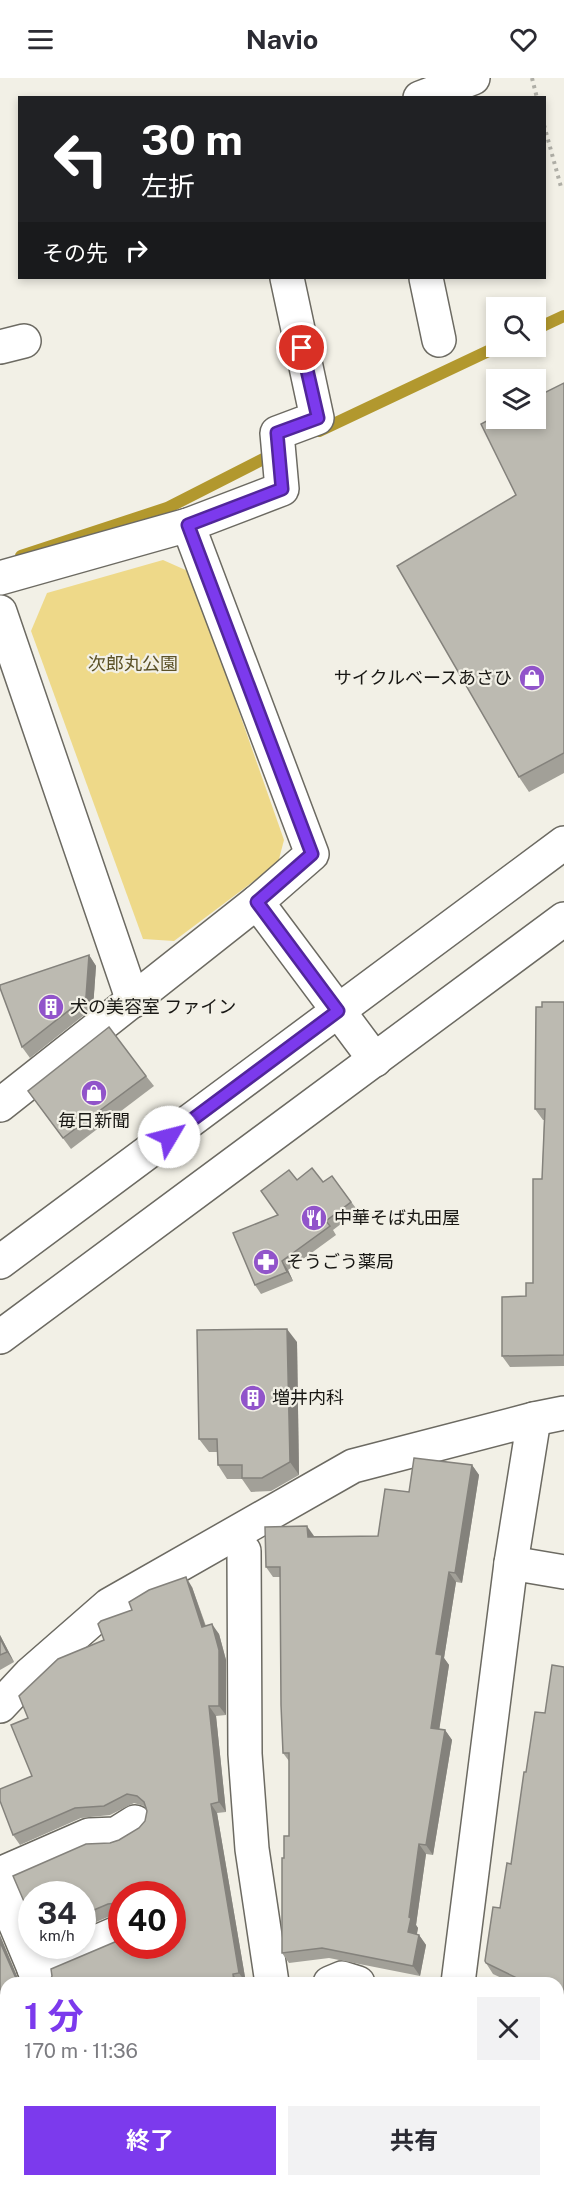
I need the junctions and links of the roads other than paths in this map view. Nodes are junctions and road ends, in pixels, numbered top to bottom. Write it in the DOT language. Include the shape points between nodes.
graph roads {
  1 [pos="473,78"];
  2 [pos="425,96"];
  3 [pos="287,279"];
  4 [pos="426,279"];
  5 [pos="439,340"];
  6 [pos="188,525"];
  7 [pos="0,578"];
  8 [pos="0,612"];
  9 [pos="564,843"];
  10 [pos="257,902"];
  11 [pos="564,919"];
  12 [pos="133,1001"];
  13 [pos="338,1011"];
  14 [pos="375,1060"];
  15 [pos="0,1105"];
  16 [pos="0,1262"];
  17 [pos="0,1337"];
  18 [pos="549,1416"];
  19 [pos="244,1551"];
  20 [pos="511,1563"];
  21 [pos="564,1572"];
  22 [pos="0,1706"];
  23 [pos="135,1821"];
  24 [pos="0,1874"];
  25 [pos="0,1887"];
  26 [pos="108,1938"];
  27 [pos="37,1976"];
  28 [pos="271,1977"];
  29 [pos="459,1977"];
  1 -- 2 [label="street"];
  3 -- 6 [label="street" via="318,418 277,433 282,489"];
  4 -- 5 [label="street"];
  6 -- 7 [label="street"];
  6 -- 10 [label="street" via="312,854"];
  8 -- 12 [label="street"];
  9 -- 13 [label="street"];
  10 -- 12 [label="street"];
  10 -- 13 [label="street"];
  11 -- 14 [label="street"];
  12 -- 15 [label="street"];
  13 -- 14 [label="street"];
  13 -- 16 [label="street"];
  14 -- 17 [label="street"];
  18 -- 20 [label="street"];
  18 -- 22 [label="street" via="353,1466 109,1605 30,1674"];
  19 -- 28 [label="street" via="245,1754 252,1849"];
  20 -- 21 [label="street"];
  20 -- 29 [label="street"];
  23 -- 24 [label="street" via="116,1834 89,1835"];
  25 -- 27 [label="street"];
  26 -- 27 [label="street"];
}
